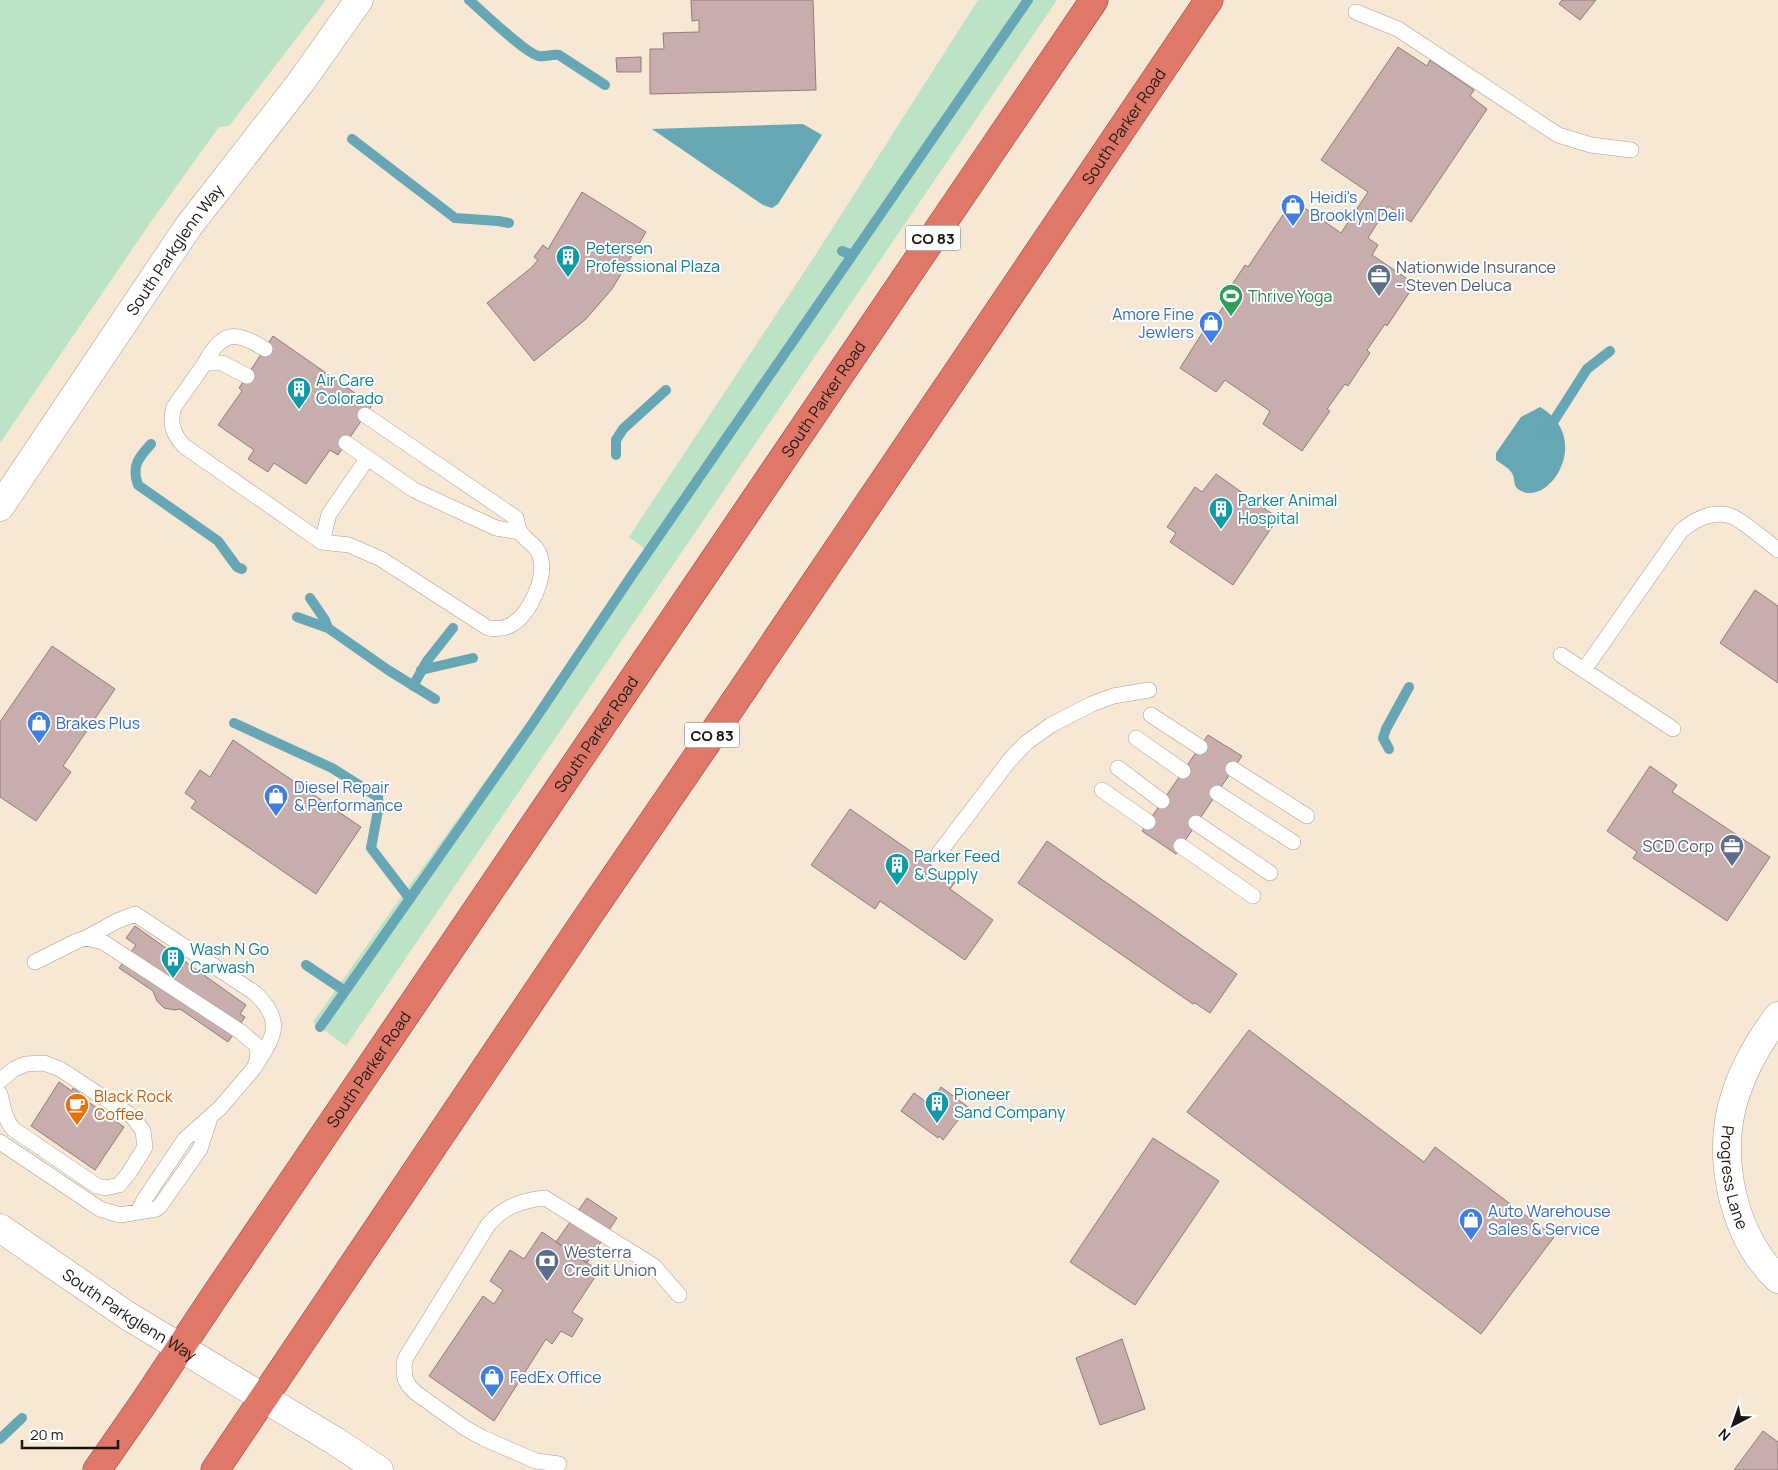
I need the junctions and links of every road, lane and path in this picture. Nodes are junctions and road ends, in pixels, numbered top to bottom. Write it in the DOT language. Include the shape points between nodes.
graph roads {
  1 [pos="359,0"];
  2 [pos="1094,0"];
  3 [pos="1209,0"];
  4 [pos="1356,12"];
  5 [pos="1631,150"];
  6 [pos="265,349"];
  7 [pos="205,363"];
  8 [pos="247,376"];
  9 [pos="365,415"];
  10 [pos="346,443"];
  11 [pos="367,459"];
  12 [pos="0,507"];
  13 [pos="520,532"];
  14 [pos="322,542"];
  15 [pos="1778,550"];
  16 [pos="1561,655"];
  17 [pos="1584,670"];
  18 [pos="1149,690"];
  19 [pos="1151,715"];
  20 [pos="1673,729"];
  21 [pos="1136,738"];
  22 [pos="1200,747"];
  23 [pos="1118,768"];
  24 [pos="1233,770"];
  25 [pos="1183,771"];
  26 [pos="1102,790"];
  27 [pos="1217,793"];
  28 [pos="1162,801"];
  29 [pos="1307,816"];
  30 [pos="1148,822"];
  31 [pos="1196,823"];
  32 [pos="1293,842"];
  33 [pos="1181,846"];
  34 [pos="940,853"];
  35 [pos="1270,873"];
  36 [pos="1252,896"];
  37 [pos="86,938"];
  38 [pos="35,962"];
  39 [pos="1778,1016"];
  40 [pos="254,1068"];
  41 [pos="0,1081"];
  42 [pos="0,1094"];
  43 [pos="0,1142"];
  44 [pos="0,1228"];
  45 [pos="1778,1279"];
  46 [pos="679,1295"];
  47 [pos="180,1348"];
  48 [pos="264,1398"];
  49 [pos="559,1464"];
  50 [pos="97,1470"];
  51 [pos="215,1470"];
  52 [pos="379,1470"];
  1 -- 12 [label="street, South Parkglenn Way" via="301,82 183,233"];
  2 -- 47 [label="highway, South Parker Road / CO 83"];
  3 -- 48 [label="highway, South Parker Road / CO 83"];
  4 -- 5 [label="lane" via="1398,29 1558,135 1591,145"];
  6 -- 7 [label="lane" via="249,339 230,336 210,352"];
  7 -- 8 [label="lane" via="222,363"];
  7 -- 14 [label="lane" via="174,407 171,422 176,436 191,451"];
  9 -- 13 [label="lane" via="516,518"];
  10 -- 11 [label="lane"];
  11 -- 13 [label="lane" via="414,490 496,528"];
  11 -- 14 [label="lane" via="328,514"];
  13 -- 14 [label="lane" via="538,550 543,567 541,580 519,619 505,628 494,629 481,624 381,559 349,545"];
  15 -- 17 [label="lane" via="1732,516 1710,515 1693,521 1681,531"];
  16 -- 17 [label="lane"];
  17 -- 20 [label="lane"];
  18 -- 34 [label="lane" via="1113,696 1092,704 1026,743"];
  19 -- 22 [label="lane"];
  21 -- 25 [label="lane"];
  23 -- 28 [label="lane"];
  24 -- 29 [label="lane"];
  26 -- 30 [label="lane"];
  27 -- 32 [label="lane"];
  31 -- 35 [label="lane"];
  33 -- 36 [label="lane"];
  37 -- 38 [label="lane"];
  37 -- 40 [label="lane" via="103,942 242,1032 258,1050"];
  37 -- 40 [label="lane" via="135,914 255,993 268,1009 274,1027 270,1044"];
  39 -- 45 [label="street, Progress Lane" via="1752,1056 1735,1094 1728,1152 1739,1218 1755,1252"];
  40 -- 43 [label="lane" via="210,1118 200,1149 156,1209 120,1215 100,1209"];
  41 -- 42 [label="lane" via="26,1064 44,1064 60,1069 132,1117 143,1131 145,1147 118,1185 97,1186 13,1129 8,1123"];
  44 -- 47 [label="street, South Parkglenn Way"];
  46 -- 49 [label="lane" via="654,1266 545,1198 518,1203 496,1215 488,1225 405,1359 405,1379 416,1393 482,1438 536,1460"];
  47 -- 48 [label="street, South Parkglenn Way"];
  47 -- 50 [label="highway, South Parker Road / CO 83"];
  48 -- 51 [label="highway, South Parker Road / CO 83"];
  48 -- 52 [label="street, South Parkglenn Way"];
}
